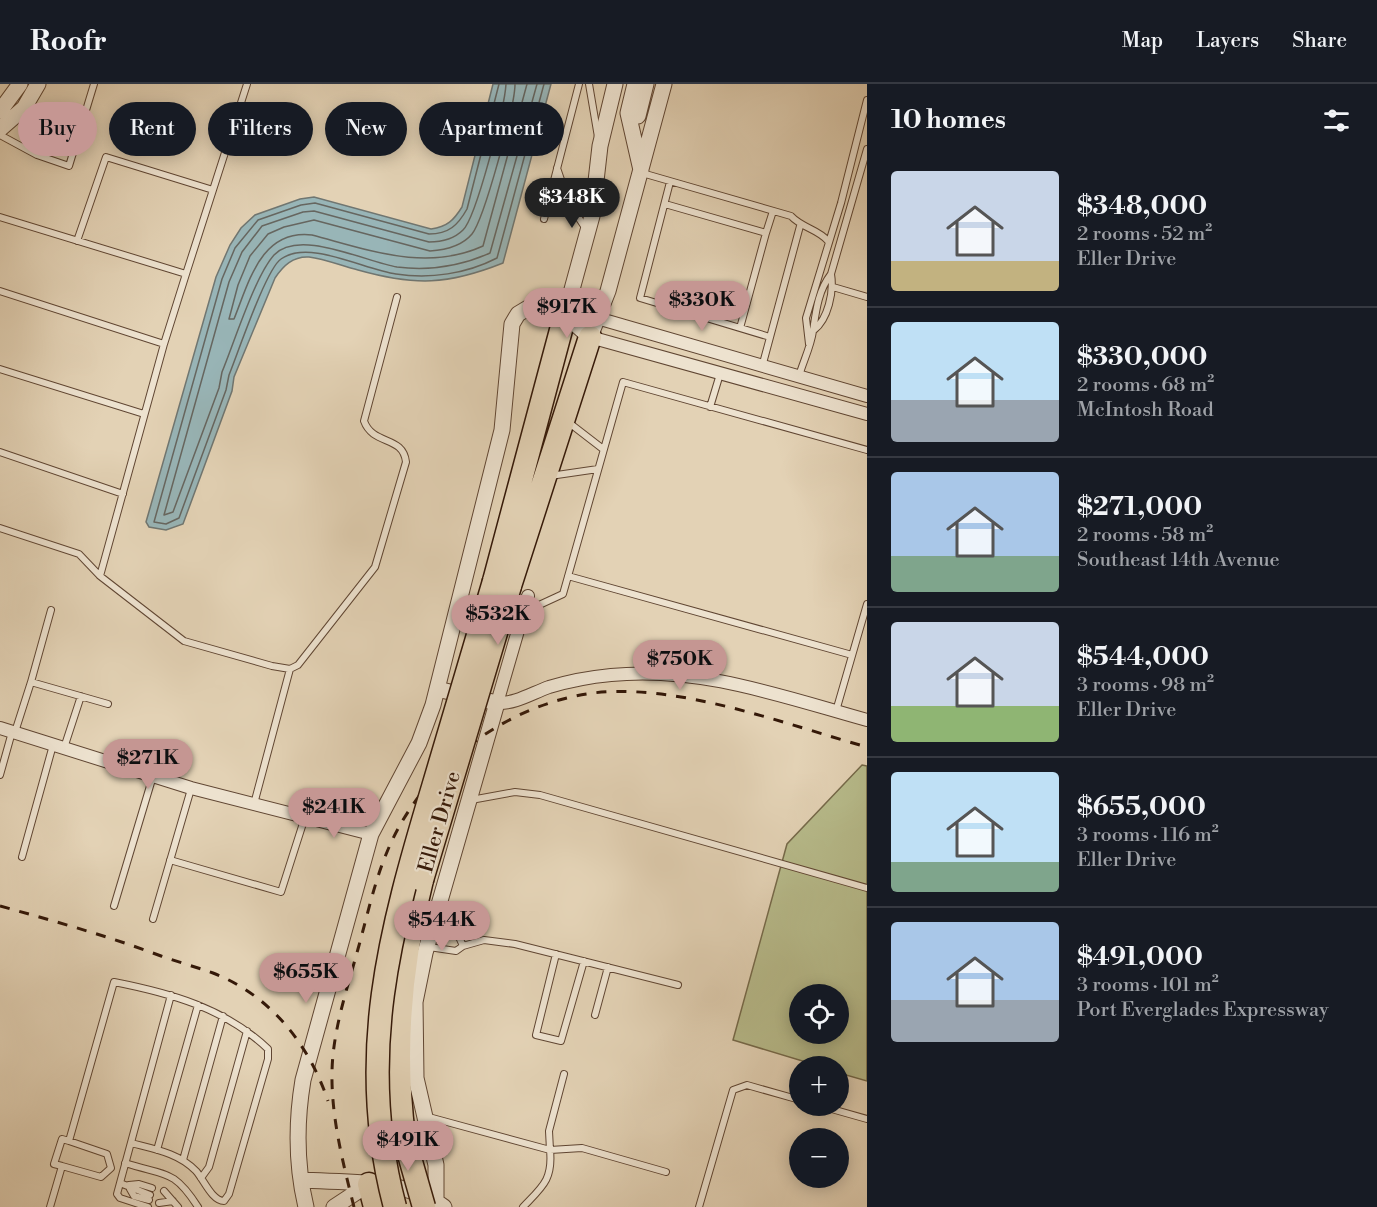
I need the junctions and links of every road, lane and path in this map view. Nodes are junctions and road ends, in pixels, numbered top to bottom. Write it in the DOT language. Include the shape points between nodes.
graph roads {
  1 [pos="20,84"];
  2 [pos="38,84"];
  3 [pos="94,84"];
  4 [pos="246,84"];
  5 [pos="579,84"];
  6 [pos="589,84"];
  7 [pos="615,84"];
  8 [pos="635,84"];
  9 [pos="646,84"];
  10 [pos="656,84"];
  11 [pos="664,84"];
  12 [pos="674,84"];
  13 [pos="867,100"];
  14 [pos="0,111"];
  15 [pos="0,129"];
  16 [pos="0,135"];
  17 [pos="600,146"];
  18 [pos="867,149"];
  19 [pos="557,168"];
  20 [pos="641,173"];
  21 [pos="670,182"];
  22 [pos="213,190"];
  23 [pos="665,204"];
  24 [pos="772,211"];
  25 [pos="0,218"];
  26 [pos="544,219"];
  27 [pos="800,226"];
  28 [pos="588,232"];
  29 [pos="766,233"];
  30 [pos="77,241"];
  31 [pos="828,241"];
  32 [pos="186,274"];
  33 [pos="831,274"];
  34 [pos="833,287"];
  35 [pos="0,291"];
  36 [pos="397,297"];
  37 [pos="867,297"];
  38 [pos="565,315"];
  39 [pos="594,327"];
  40 [pos="740,328"];
  41 [pos="814,330"];
  42 [pos="770,337"];
  43 [pos="164,344"];
  44 [pos="809,344"];
  45 [pos="762,366"];
  46 [pos="0,369"];
  47 [pos="720,374"];
  48 [pos="799,377"];
  49 [pos="867,396"];
  50 [pos="710,407"];
  51 [pos="144,414"];
  52 [pos="867,414"];
  53 [pos="564,418"];
  54 [pos="603,449"];
  55 [pos="867,450"];
  56 [pos="0,452"];
  57 [pos="598,469"];
  58 [pos="546,476"];
  59 [pos="123,494"];
  60 [pos="0,528"];
  61 [pos="100,576"];
  62 [pos="568,576"];
  63 [pos="511,588"];
  64 [pos="867,604"];
  65 [pos="51,610"];
  66 [pos="524,612"];
  67 [pos="852,655"];
  68 [pos="290,669"];
  69 [pos="31,682"];
  70 [pos="437,689"];
  71 [pos="81,696"];
  72 [pos="496,703"];
  73 [pos="108,704"];
  74 [pos="836,712"];
  75 [pos="867,720"];
  76 [pos="9,730"];
  77 [pos="59,746"];
  78 [pos="0,775"];
  79 [pos="153,776"];
  80 [pos="191,788"];
  81 [pos="468,801"];
  82 [pos="254,804"];
  83 [pos="305,816"];
  84 [pos="371,834"];
  85 [pos="22,857"];
  86 [pos="170,860"];
  87 [pos="867,888"];
  88 [pos="114,906"];
  89 [pos="153,919"];
  90 [pos="432,929"];
  91 [pos="463,946"];
  92 [pos="427,947"];
  93 [pos="556,954"];
  94 [pos="584,961"];
  95 [pos="608,967"];
  96 [pos="678,985"];
  97 [pos="171,995"];
  98 [pos="198,1005"];
  99 [pos="595,1015"];
  100 [pos="223,1016"];
  101 [pos="247,1031"];
  102 [pos="564,1074"];
  103 [pos="789,1097"];
  104 [pos="849,1114"];
  105 [pos="424,1115"];
  106 [pos="867,1119"];
  107 [pos="69,1141"];
  108 [pos="131,1143"];
  109 [pos="157,1150"];
  110 [pos="550,1150"];
  111 [pos="183,1160"];
  112 [pos="125,1163"];
  113 [pos="62,1166"];
  114 [pos="111,1168"];
  115 [pos="123,1172"];
  116 [pos="666,1172"];
  117 [pos="201,1178"];
  118 [pos="173,1179"];
  119 [pos="164,1180"];
  120 [pos="301,1180"];
  121 [pos="120,1183"];
  122 [pos="369,1184"];
  123 [pos="129,1185"];
  124 [pos="164,1191"];
  125 [pos="150,1197"];
  126 [pos="160,1201"];
  127 [pos="172,1201"];
  128 [pos="430,1206"];
  129 [pos="50,1207"];
  130 [pos="178,1207"];
  131 [pos="198,1207"];
  132 [pos="306,1207"];
  133 [pos="334,1207"];
  134 [pos="375,1207"];
  135 [pos="395,1207"];
  136 [pos="523,1207"];
  137 [pos="699,1207"];
  1 -- 14 [label="street"];
  2 -- 15 [label="street" via="24,108"];
  3 -- 16 [label="lane" via="69,166 37,155"];
  4 -- 22 [label="lane"];
  5 -- 19 [label="lane"];
  6 -- 17 [label="lane"];
  7 -- 17 [label="street"];
  8 -- 20 [label="street" via="628,113"];
  9 -- 20 [label="street" via="638,113"];
  10 -- 20 [label="street" via="648,113"];
  11 -- 20 [label="street"];
  12 -- 20 [label="street"];
  13 -- 31 [label="lane"];
  17 -- 28 [label="street"];
  18 -- 33 [label="lane"];
  19 -- 26 [label="lane"];
  19 -- 28 [label="lane" via="569,203"];
  20 -- 21 [label="lane"];
  20 -- 39 [label="street"];
  21 -- 23 [label="lane"];
  21 -- 24 [label="lane"];
  22 -- 30 [label="lane" via="106,157"];
  22 -- 32 [label="lane"];
  23 -- 29 [label="lane"];
  23 -- 40 [label="lane" via="640,298"];
  24 -- 27 [label="lane" via="791,216"];
  24 -- 29 [label="lane"];
  25 -- 30 [label="lane"];
  27 -- 31 [label="lane" via="821,233"];
  27 -- 42 [label="lane"];
  28 -- 38 [label="street"];
  29 -- 40 [label="lane"];
  30 -- 32 [label="lane"];
  31 -- 44 [label="lane" via="806,318"];
  32 -- 43 [label="lane"];
  33 -- 34 [label="lane"];
  33 -- 41 [label="lane" via="823,284"];
  34 -- 37 [label="lane"];
  34 -- 41 [label="lane" via="821,324"];
  35 -- 43 [label="lane"];
  36 -- 68 [label="lane" via="364,421 375,436 393,442 405,454 406,462 375,567 298,665"];
  38 -- 39 [label="street"];
  38 -- 63 [label="highway"];
  38 -- 70 [label="street" via="528,308 512,324 502,430"];
  39 -- 45 [label="street"];
  39 -- 47 [label="street"];
  39 -- 53 [label="highway"];
  40 -- 42 [label="lane"];
  41 -- 44 [label="lane"];
  42 -- 45 [label="lane"];
  43 -- 51 [label="lane"];
  44 -- 48 [label="lane"];
  45 -- 48 [label="street"];
  46 -- 51 [label="lane"];
  47 -- 50 [label="lane"];
  47 -- 52 [label="street"];
  48 -- 49 [label="street"];
  50 -- 54 [label="lane" via="623,382"];
  50 -- 55 [label="lane"];
  51 -- 59 [label="lane"];
  53 -- 54 [label="lane"];
  53 -- 58 [label="highway"];
  54 -- 57 [label="lane"];
  56 -- 59 [label="lane"];
  57 -- 58 [label="lane"];
  57 -- 62 [label="lane"];
  58 -- 63 [label="highway"];
  59 -- 61 [label="lane"];
  60 -- 61 [label="lane" via="79,554"];
  61 -- 68 [label="lane" via="184,641"];
  62 -- 66 [label="lane" via="563,594"];
  62 -- 67 [label="lane"];
  63 -- 66 [label="street, Eller Drive"];
  63 -- 128 [label="highway, bridge" via="409,938 398,1033 399,1095 404,1137"];
  63 -- 135 [label="highway, bridge" via="405,878 383,982 378,1088"];
  64 -- 67 [label="lane"];
  65 -- 69 [label="lane"];
  66 -- 72 [label="street, Eller Drive"];
  67 -- 74 [label="lane"];
  68 -- 82 [label="lane"];
  69 -- 71 [label="lane"];
  69 -- 76 [label="lane"];
  70 -- 72 [label="street"];
  70 -- 84 [label="street" via="419,743"];
  71 -- 73 [label="lane"];
  71 -- 77 [label="lane"];
  72 -- 74 [label="street" via="512,702 582,679 650,674 728,682"];
  72 -- 81 [label="street, Eller Drive"];
  74 -- 75 [label="street"];
  76 -- 77 [label="street"];
  76 -- 78 [label="lane"];
  77 -- 79 [label="street"];
  77 -- 85 [label="lane"];
  79 -- 80 [label="street"];
  79 -- 88 [label="lane"];
  80 -- 82 [label="street"];
  80 -- 86 [label="lane"];
  81 -- 87 [label="lane" via="515,792 540,795"];
  81 -- 90 [label="street, Eller Drive"];
  82 -- 83 [label="street"];
  83 -- 84 [label="street"];
  83 -- 86 [label="lane" via="281,892"];
  84 -- 120 [label="street" via="303,1080 298,1130"];
  86 -- 89 [label="lane"];
  90 -- 91 [label="lane" via="459,937"];
  90 -- 92 [label="street, Eller Drive"];
  91 -- 92 [label="lane" via="456,951"];
  91 -- 93 [label="lane" via="484,940"];
  92 -- 105 [label="street, Eller Drive" via="413,1019 416,1078"];
  93 -- 94 [label="lane"];
  93 -- 94 [label="lane" via="536,1035 561,1041"];
  94 -- 95 [label="lane"];
  95 -- 96 [label="lane"];
  95 -- 99 [label="lane"];
  97 -- 98 [label="lane"];
  97 -- 107 [label="lane" via="114,982"];
  97 -- 108 [label="lane"];
  98 -- 100 [label="lane"];
  98 -- 109 [label="lane"];
  100 -- 101 [label="lane"];
  100 -- 111 [label="lane"];
  101 -- 117 [label="lane" via="209,1167"];
  101 -- 117 [label="lane" via="268,1049 268,1059 227,1199 218,1201"];
  102 -- 110 [label="lane" via="549,1131"];
  103 -- 137 [label="lane" via="747,1085 733,1090"];
  104 -- 106 [label="lane"];
  105 -- 110 [label="lane"];
  105 -- 128 [label="street, Eller Drive" via="437,1174"];
  107 -- 113 [label="lane" via="62,1139 54,1164"];
  107 -- 114 [label="lane" via="107,1154"];
  108 -- 109 [label="lane"];
  108 -- 112 [label="lane"];
  109 -- 111 [label="lane"];
  110 -- 116 [label="lane" via="582,1148"];
  110 -- 136 [label="lane" via="548,1181"];
  111 -- 117 [label="lane"];
  112 -- 115 [label="lane"];
  112 -- 118 [label="lane" via="154,1175 158,1170"];
  113 -- 114 [label="lane" via="101,1177"];
  113 -- 129 [label="lane"];
  114 -- 115 [label="lane"];
  115 -- 121 [label="lane"];
  118 -- 119 [label="lane"];
  118 -- 131 [label="lane" via="187,1190"];
  120 -- 122 [label="street"];
  120 -- 132 [label="street"];
  121 -- 123 [label="lane"];
  121 -- 125 [label="lane" via="118,1197"];
  122 -- 128 [label="street" via="404,1188"];
  122 -- 133 [label="street"];
  122 -- 134 [label="highway"];
  123 -- 125 [label="lane" via="138,1184"];
  123 -- 125 [label="lane" via="134,1196"];
  124 -- 127 [label="lane"];
  126 -- 127 [label="lane"];
  127 -- 130 [label="lane"];
}
